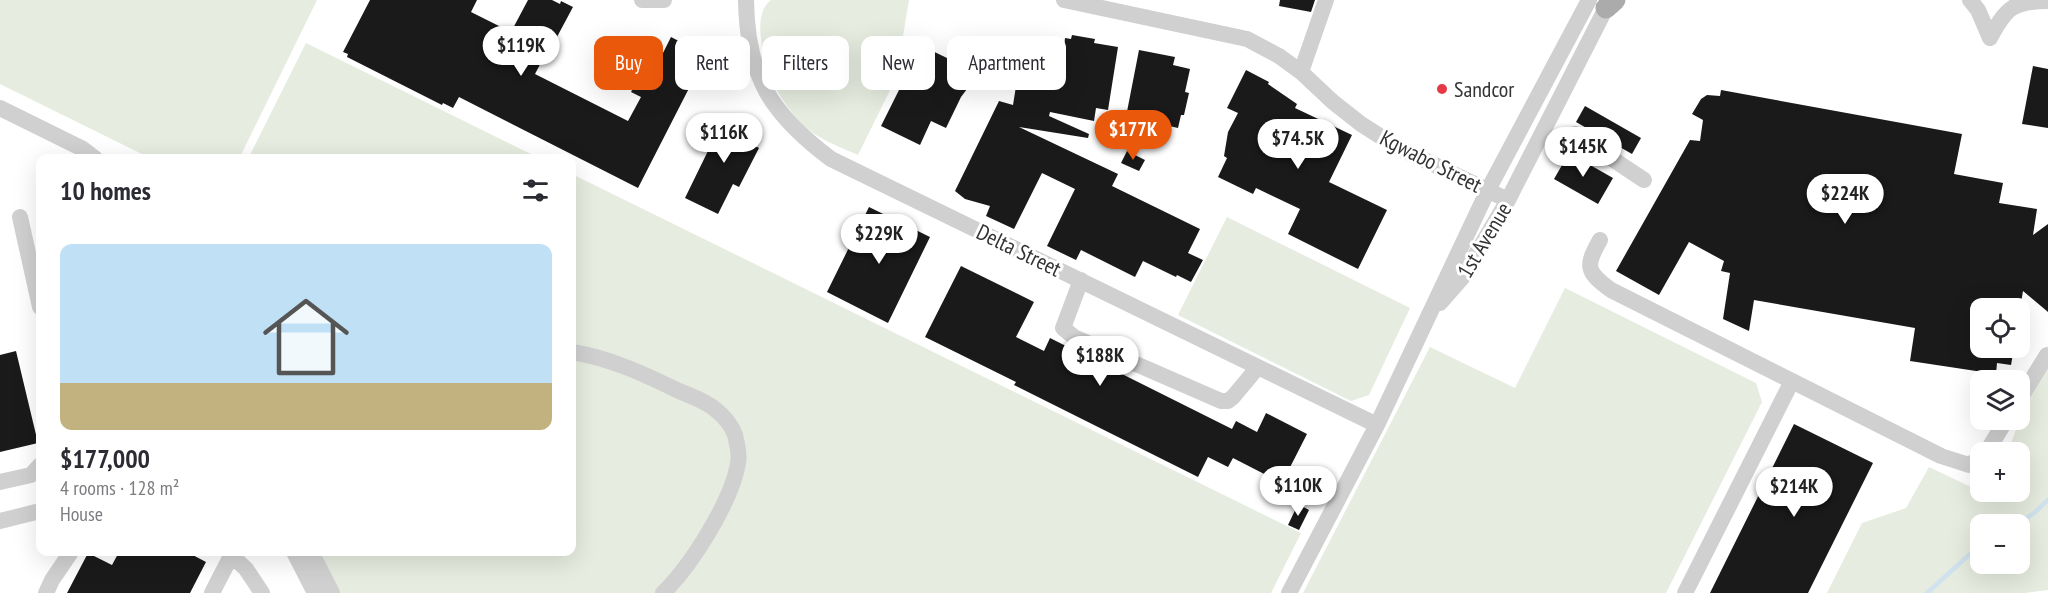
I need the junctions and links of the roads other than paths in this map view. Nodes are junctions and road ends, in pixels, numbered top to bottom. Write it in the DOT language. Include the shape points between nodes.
graph roads {
  1 [pos="642,0"];
  2 [pos="664,0"];
  3 [pos="747,0"];
  4 [pos="1064,0"];
  5 [pos="1326,0"];
  6 [pos="1970,0"];
  7 [pos="2048,1"];
  8 [pos="1086,2"];
  9 [pos="1605,2"];
  10 [pos="1301,72"];
  11 [pos="0,108"];
  12 [pos="1575,134"];
  13 [pos="90,154"];
  14 [pos="1644,180"];
  15 [pos="1488,190"];
  16 [pos="1508,200"];
  17 [pos="20,217"];
  18 [pos="1600,240"];
  19 [pos="1081,280"];
  20 [pos="36,289"];
  21 [pos="1431,313"];
  22 [pos="576,353"];
  23 [pos="2047,355"];
  24 [pos="1258,367"];
  25 [pos="1792,381"];
  26 [pos="2030,382"];
  27 [pos="1377,425"];
  28 [pos="1970,464"];
  29 [pos="36,469"];
  30 [pos="0,482"];
  31 [pos="36,512"];
  32 [pos="0,521"];
  33 [pos="68,556"];
  34 [pos="229,556"];
  35 [pos="233,556"];
  36 [pos="296,556"];
  37 [pos="313,556"];
  38 [pos="46,593"];
  39 [pos="212,593"];
  40 [pos="262,593"];
  41 [pos="315,593"];
  42 [pos="332,593"];
  43 [pos="663,593"];
  44 [pos="1289,593"];
  45 [pos="1685,593"];
  1 -- 2 [label="street"];
  3 -- 19 [label="street, Delta Street" via="748,36 765,91 779,113 809,142 831,159"];
  4 -- 8 [label="street, Kgwabo Street"];
  5 -- 10 [label="street"];
  6 -- 7 [label="street" via="1990,38 2015,6 2026,1"];
  8 -- 10 [label="street, Kgwabo Street" via="1247,39"];
  9 -- 15 [label="street, 1st Avenue"];
  9 -- 16 [label="street, 1st Avenue"];
  10 -- 15 [label="street, Kgwabo Street" via="1347,113 1397,147"];
  11 -- 13 [label="street"];
  12 -- 14 [label="street"];
  15 -- 16 [label="street, Kgwabo Street"];
  15 -- 21 [label="street, 1st Avenue"];
  16 -- 21 [label="street, 1st Avenue" via="1462,278"];
  17 -- 20 [label="street"];
  18 -- 25 [label="street" via="1590,258 1591,270 1611,290"];
  19 -- 24 [label="street, Delta Street"];
  19 -- 24 [label="street" via="1063,328 1074,337 1221,401 1233,397"];
  21 -- 27 [label="street, 1st Avenue"];
  22 -- 43 [label="street" via="631,368 715,408 735,434 739,461 729,493 703,542"];
  23 -- 26 [label="street"];
  24 -- 27 [label="street, Delta Street"];
  25 -- 28 [label="street" via="1959,463"];
  25 -- 45 [label="street"];
  27 -- 44 [label="street, 1st Avenue"];
  29 -- 30 [label="street" via="31,475"];
  31 -- 32 [label="street"];
  33 -- 38 [label="street"];
  34 -- 39 [label="street"];
  35 -- 40 [label="street"];
  36 -- 41 [label="street"];
  37 -- 42 [label="street"];
}
